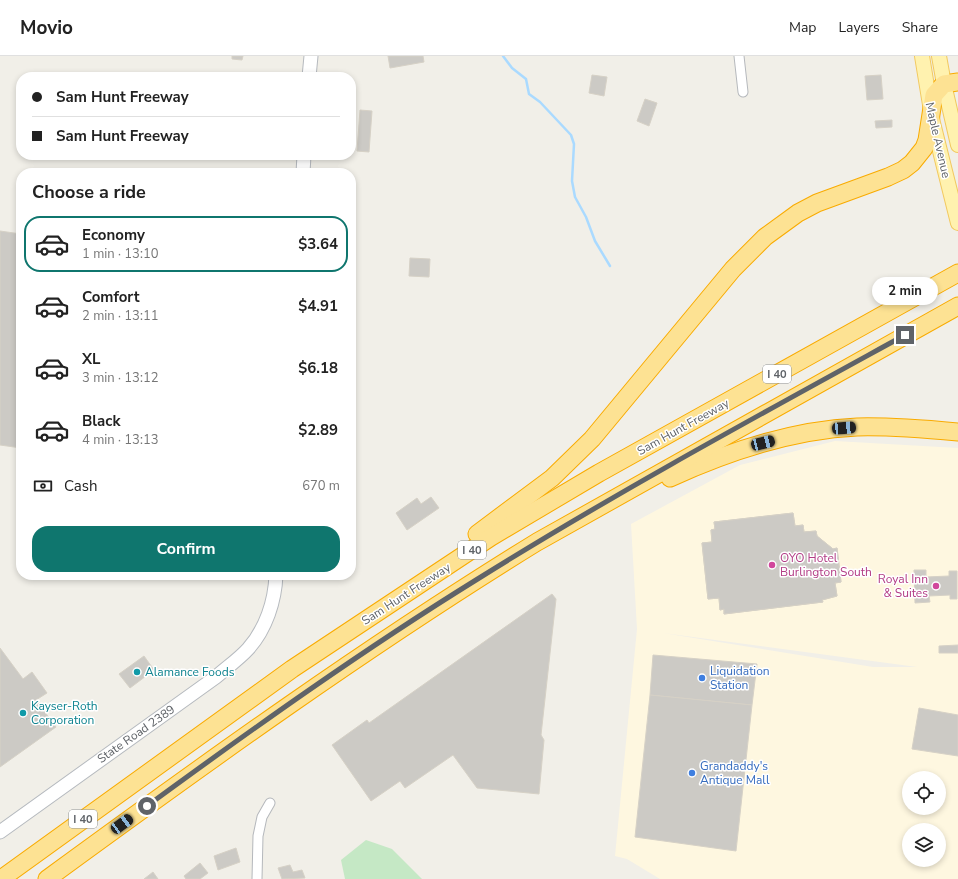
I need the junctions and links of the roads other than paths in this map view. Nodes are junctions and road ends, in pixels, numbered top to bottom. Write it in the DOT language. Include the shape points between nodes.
graph roads {
  1 [pos="311,56"];
  2 [pos="739,56"];
  3 [pos="922,56"];
  4 [pos="939,56"];
  5 [pos="309,72"];
  6 [pos="951,83"];
  7 [pos="743,92"];
  8 [pos="930,108"];
  9 [pos="958,145"];
  10 [pos="958,223"];
  11 [pos="956,274"];
  12 [pos="958,306"];
  13 [pos="958,432"];
  14 [pos="564,527"];
  15 [pos="275,580"];
  16 [pos="348,632"];
  17 [pos="270,803"];
  18 [pos="0,832"];
  19 [pos="1,879"];
  20 [pos="47,879"];
  21 [pos="257,879"];
  1 -- 5 [label="street"];
  2 -- 7 [label="street"];
  3 -- 8 [label="main road, Maple Avenue"];
  4 -- 6 [label="main road, Maple Avenue"];
  6 -- 8 [label="highway" via="934,94"];
  6 -- 9 [label="main road, Maple Avenue"];
  8 -- 10 [label="main road, Maple Avenue"];
  8 -- 16 [label="highway" via="927,140 912,163 888,177 817,203 770,233 733,269 614,415 573,458 529,496"];
  11 -- 16 [label="highway, Sam Hunt Freeway / I 40" via="592,477 491,537"];
  12 -- 14 [label="highway, I 40"];
  13 -- 14 [label="highway" via="858,427 790,436 704,463"];
  14 -- 20 [label="highway, I 40" via="464,588 316,685"];
  15 -- 18 [label="street, State Road 2389" via="273,598 263,627 248,649 216,677"];
  16 -- 19 [label="highway, Sam Hunt Freeway / I 40" via="224,717"];
  17 -- 21 [label="street" via="262,816"];
}
